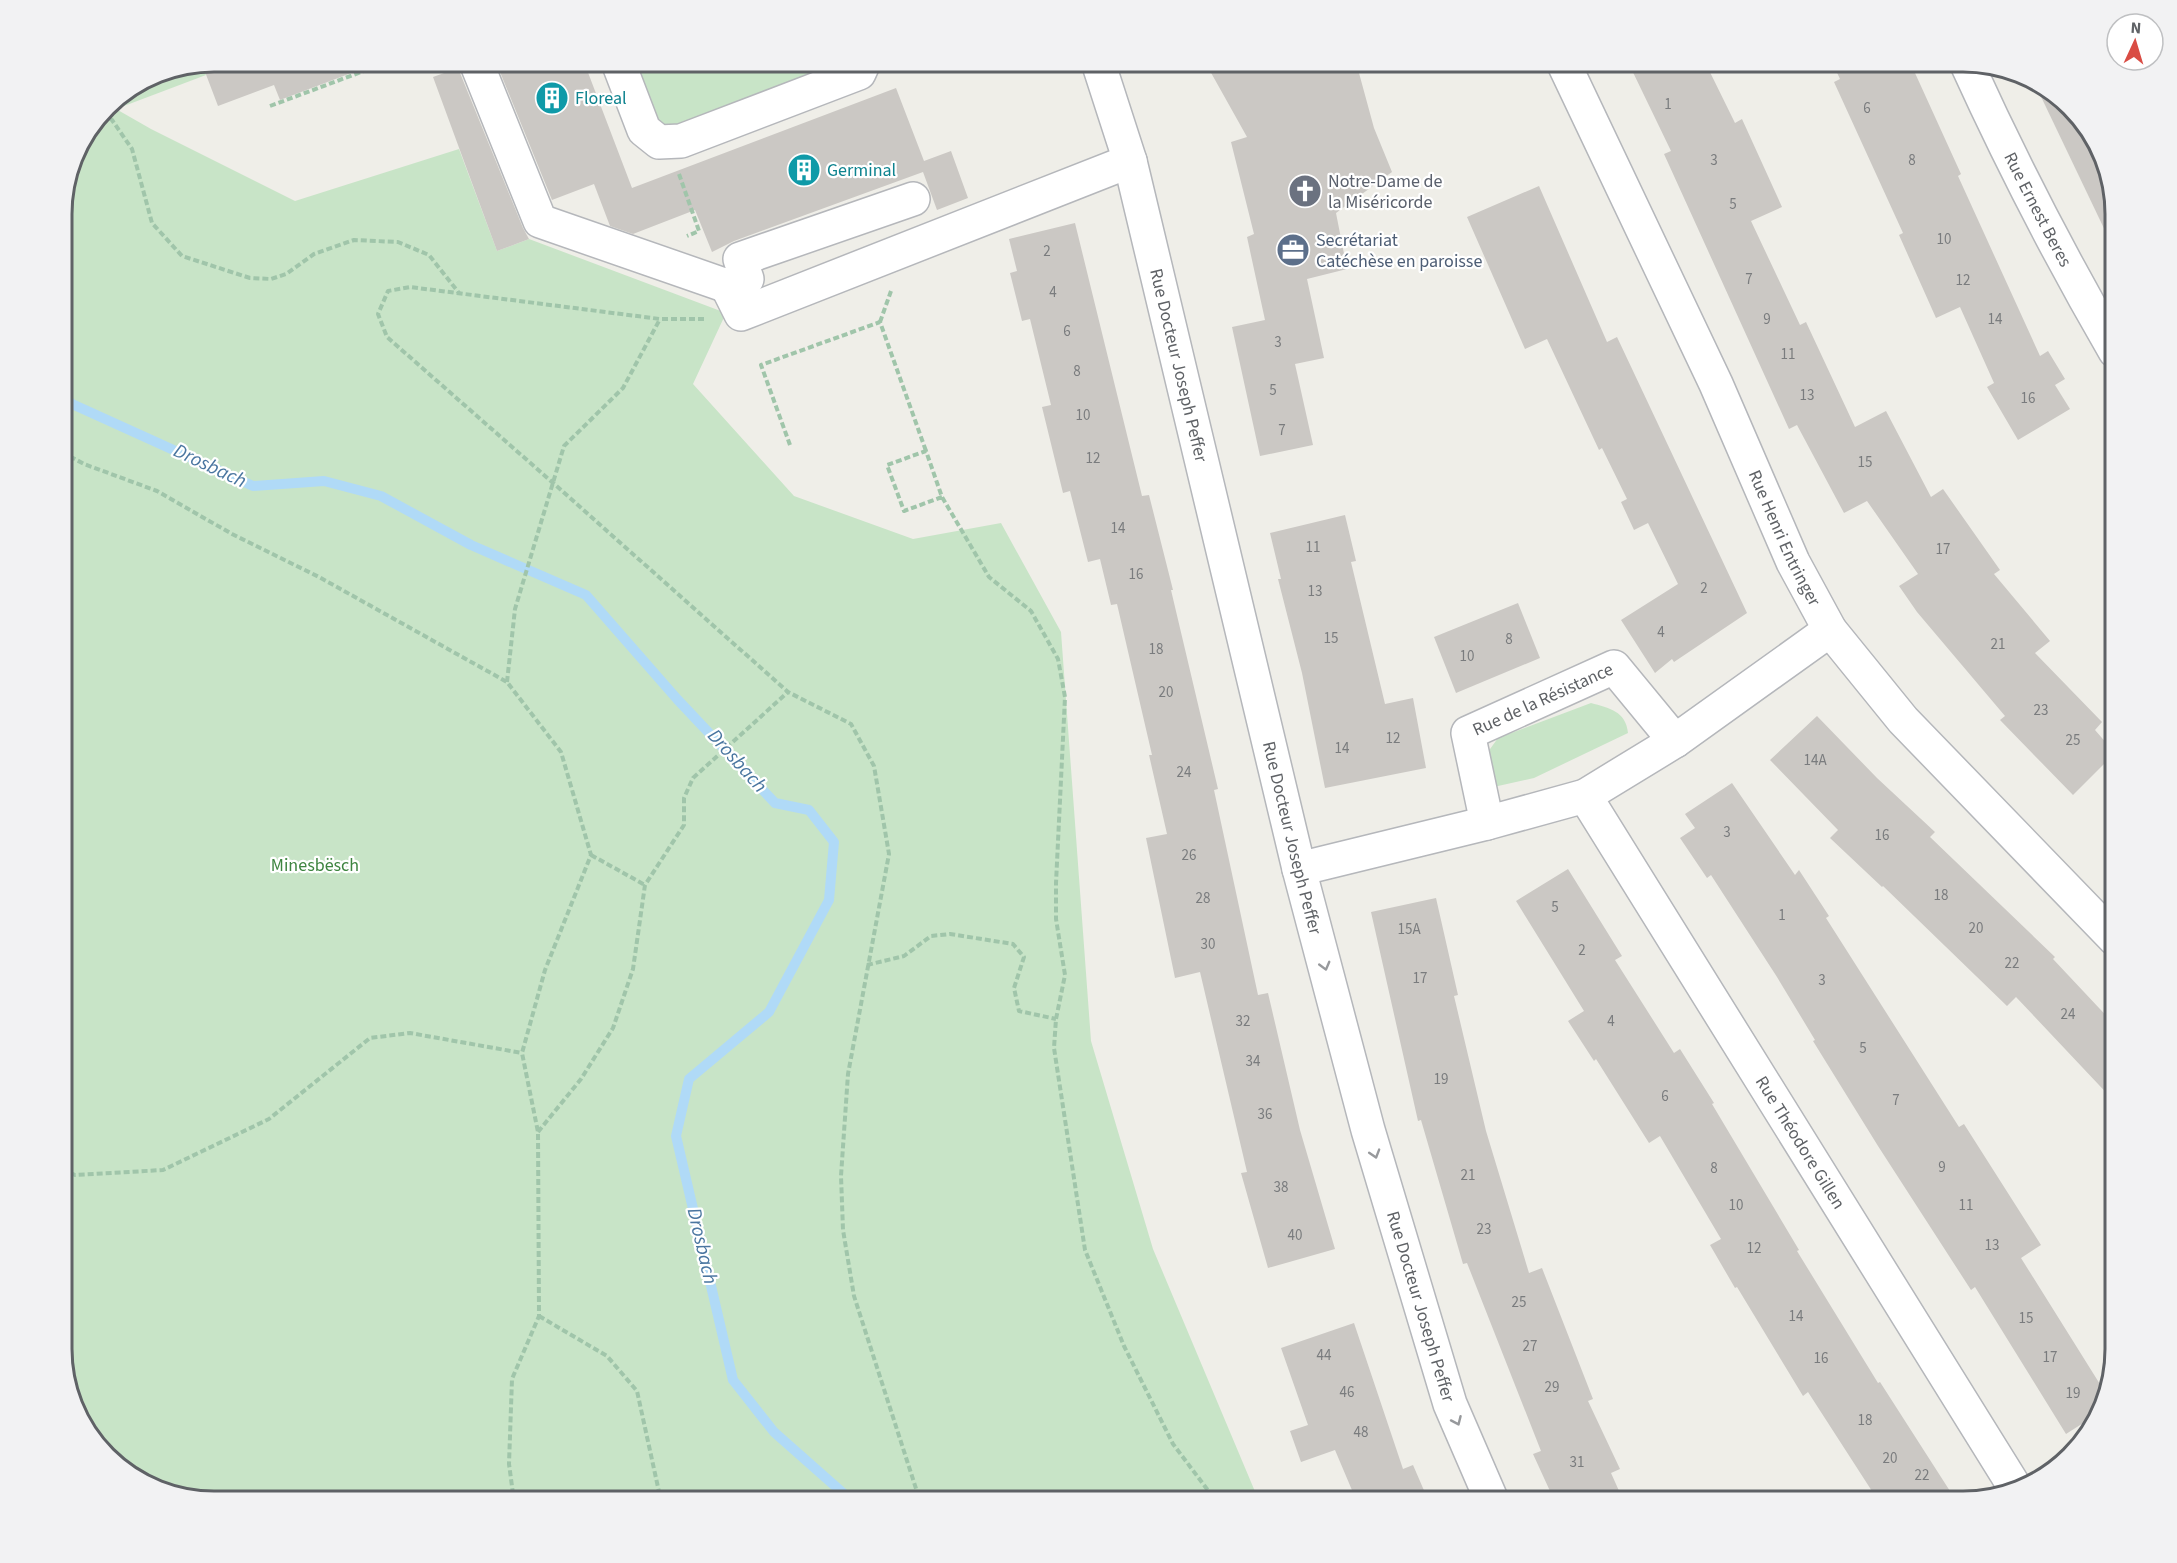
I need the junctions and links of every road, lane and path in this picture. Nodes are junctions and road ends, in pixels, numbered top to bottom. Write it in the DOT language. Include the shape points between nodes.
graph roads {
  1 [pos="361,72"];
  2 [pos="480,72"];
  3 [pos="622,72"];
  4 [pos="859,72"];
  5 [pos="1101,72"];
  6 [pos="1568,72"];
  7 [pos="1971,72"];
  8 [pos="270,106"];
  9 [pos="109,118"];
  10 [pos="668,142"];
  11 [pos="1130,161"];
  12 [pos="913,199"];
  13 [pos="636,254"];
  14 [pos="460,293"];
  15 [pos="734,300"];
  16 [pos="660,320"];
  17 [pos="2105,333"];
  18 [pos="790,445"];
  19 [pos="926,451"];
  20 [pos="72,458"];
  21 [pos="552,482"];
  22 [pos="942,497"];
  23 [pos="1830,630"];
  24 [pos="507,682"];
  25 [pos="788,692"];
  26 [pos="1675,741"];
  27 [pos="1585,796"];
  28 [pos="1487,823"];
  29 [pos="591,855"];
  30 [pos="1299,869"];
  31 [pos="645,885"];
  32 [pos="2105,929"];
  33 [pos="867,965"];
  34 [pos="1056,1019"];
  35 [pos="522,1053"];
  36 [pos="538,1132"];
  37 [pos="72,1173"];
  38 [pos="539,1316"];
  39 [pos="2012,1482"];
  40 [pos="513,1491"];
  41 [pos="659,1491"];
  42 [pos="916,1491"];
  43 [pos="1208,1491"];
  44 [pos="1487,1491"];
  1 -- 8 [label="path"];
  2 -- 13 [label="street" via="540,221"];
  3 -- 10 [label="street" via="644,130 659,142"];
  4 -- 10 [label="street" via="681,141"];
  5 -- 11 [label="street, Rue Docteur Joseph Peffer"];
  6 -- 23 [label="street, Rue Henri Entringer" via="1716,384 1793,562"];
  7 -- 17 [label="street, Rue Ernest Beres"];
  9 -- 14 [label="path" via="132,149 152,223 182,256 250,278 271,279 286,274 314,254 354,240 398,242 429,255"];
  10 -- 13 [label="path" via="699,231"];
  11 -- 15 [label="street"];
  11 -- 30 [label="street, Rue Docteur Joseph Peffer"];
  12 -- 15 [label="street" via="740,259 747,279"];
  13 -- 15 [label="street"];
  14 -- 16 [label="path"];
  14 -- 21 [label="path" via="410,287 388,291 378,314 387,337"];
  15 -- 16 [label="path" via="706,319"];
  16 -- 21 [label="path" via="623,388 564,446"];
  18 -- 19 [label="path" via="761,365 880,322"];
  19 -- 22 [label="path"];
  19 -- 22 [label="path" via="887,465 904,511"];
  20 -- 24 [label="path" via="157,491"];
  21 -- 24 [label="path" via="515,609"];
  21 -- 25 [label="path"];
  22 -- 34 [label="path" via="989,577 1031,611 1058,659 1065,697 1056,919 1065,975"];
  23 -- 26 [label="street"];
  23 -- 32 [label="street, Rue Henri Entringer" via="1903,720"];
  24 -- 29 [label="path" via="561,752"];
  25 -- 31 [label="path" via="693,778 684,798 684,825"];
  25 -- 33 [label="path" via="851,724 874,766 889,854"];
  26 -- 27 [label="street"];
  26 -- 28 [label="street, Rue de la Résistance" via="1614,667 1468,733"];
  27 -- 28 [label="street"];
  27 -- 39 [label="street, Rue Théodore Gillen"];
  28 -- 30 [label="street"];
  29 -- 31 [label="path"];
  29 -- 35 [label="path" via="545,970"];
  30 -- 44 [label="street, Rue Docteur Joseph Peffer, one-way" via="1368,1130 1450,1404"];
  31 -- 36 [label="path" via="633,969 613,1028 581,1079"];
  33 -- 34 [label="path" via="904,956 931,936 950,934 1013,944 1024,957 1014,988 1020,1011"];
  33 -- 42 [label="path" via="848,1074 841,1176 843,1230 854,1296"];
  34 -- 43 [label="path" via="1054,1048 1085,1250 1124,1346 1173,1444"];
  35 -- 36 [label="path"];
  35 -- 37 [label="path" via="410,1033 370,1038 268,1119 162,1170"];
  36 -- 38 [label="path"];
  38 -- 40 [label="path" via="512,1379 509,1464"];
  38 -- 41 [label="path" via="607,1356 637,1391"];
}
